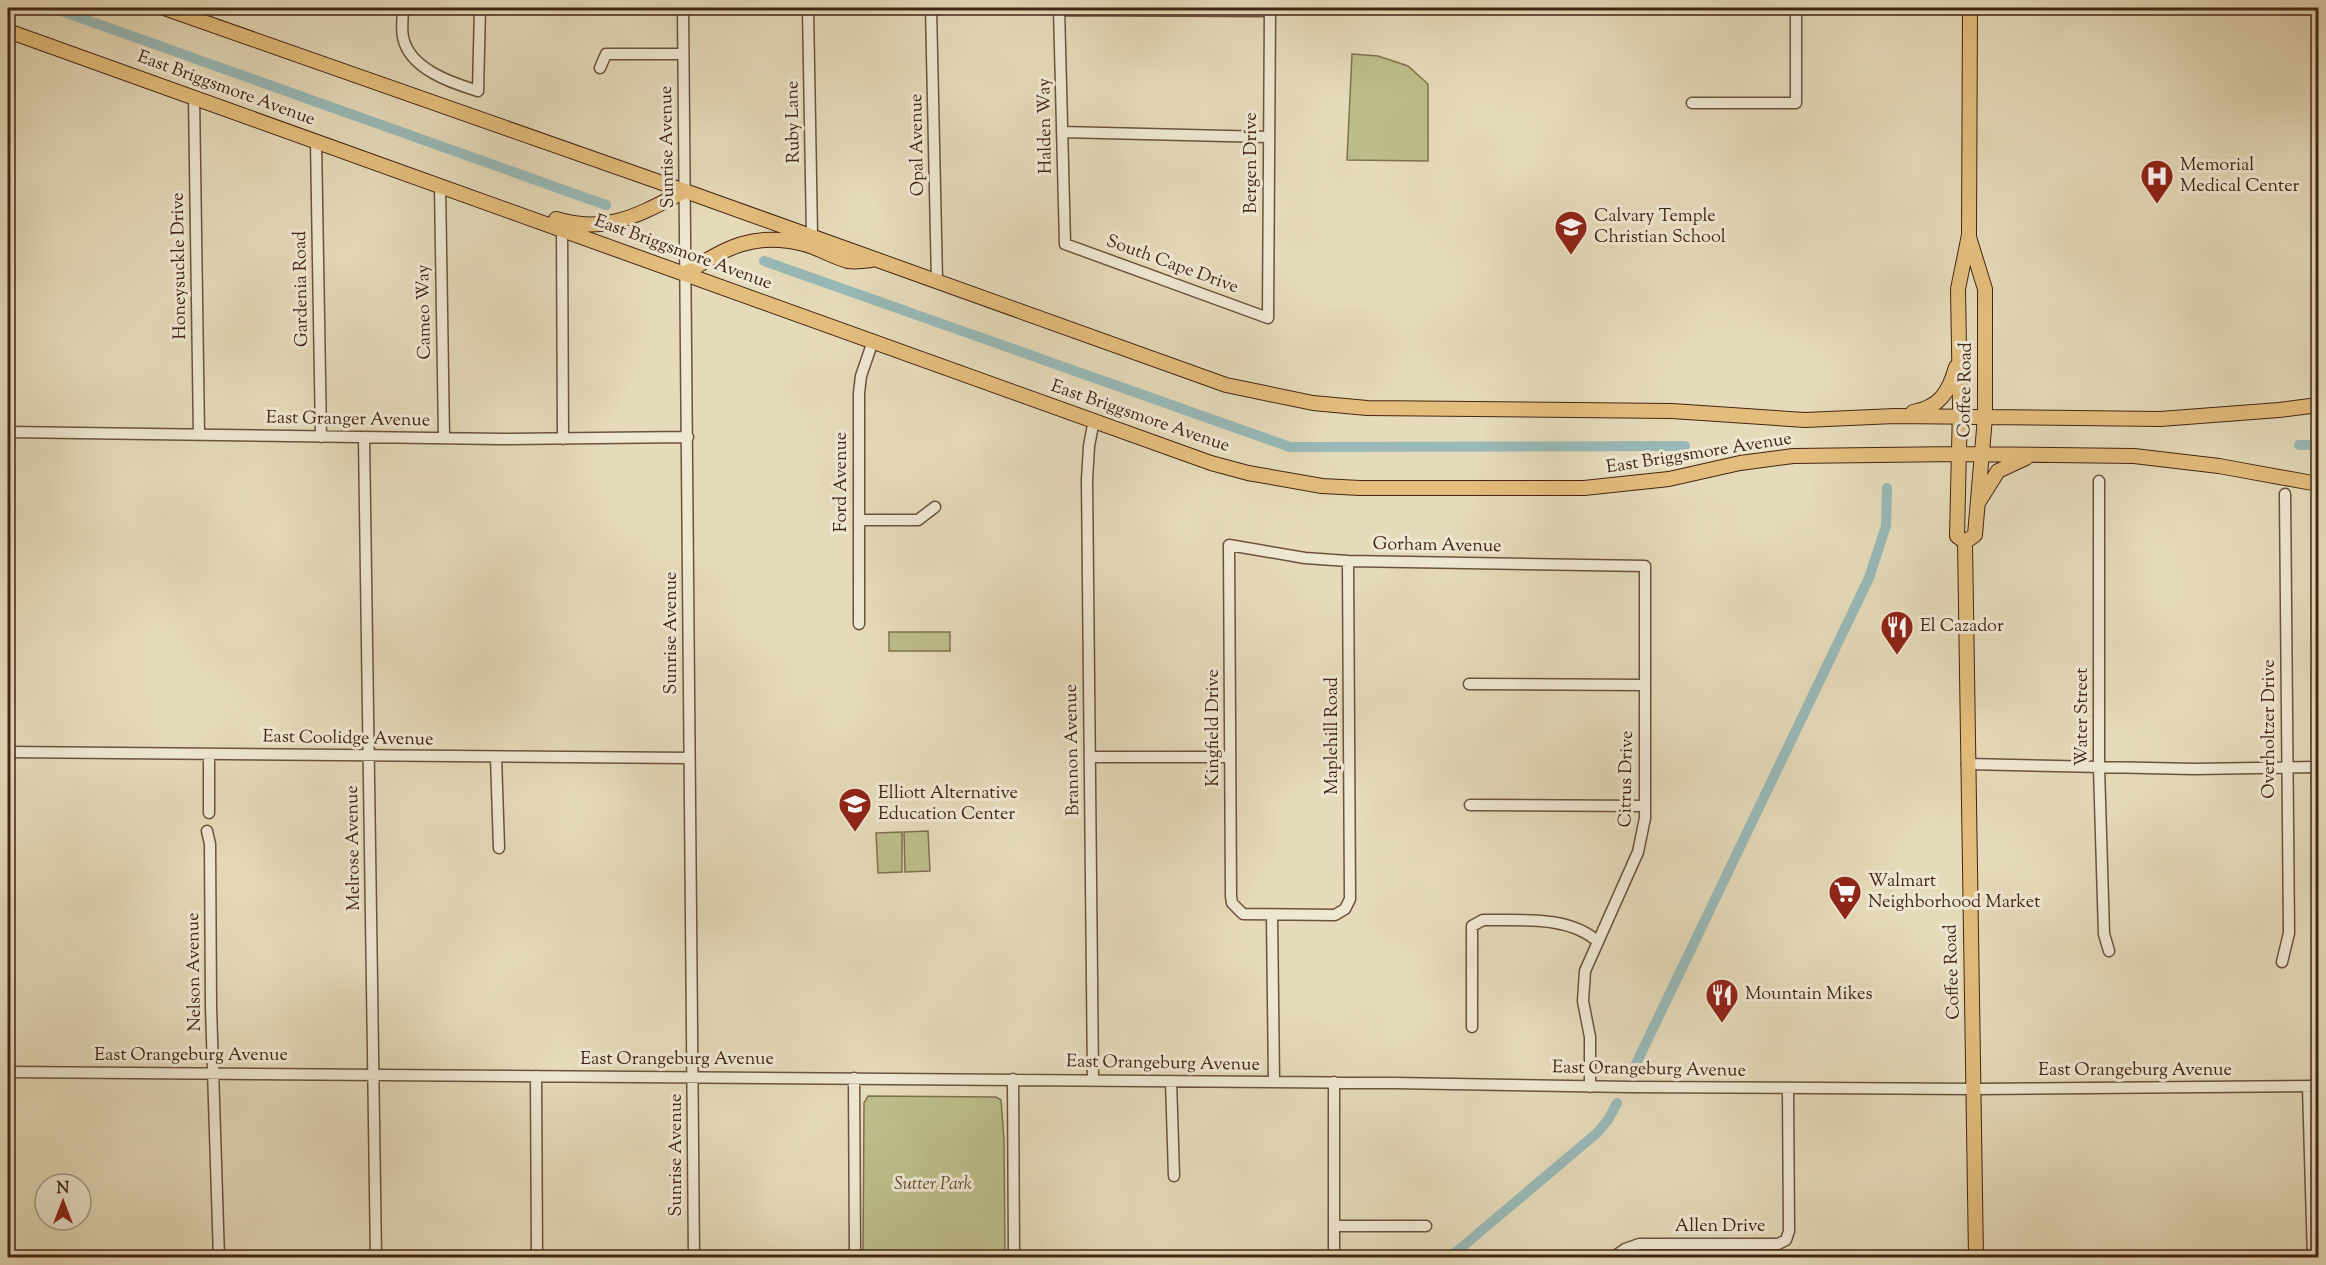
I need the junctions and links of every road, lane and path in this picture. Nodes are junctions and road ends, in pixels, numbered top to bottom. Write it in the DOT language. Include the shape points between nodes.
graph roads {
  1 [pos="164,8"];
  2 [pos="403,8"];
  3 [pos="480,8"];
  4 [pos="683,8"];
  5 [pos="808,8"];
  6 [pos="931,8"];
  7 [pos="1796,8"];
  8 [pos="1970,8"];
  9 [pos="1059,9"];
  10 [pos="1270,9"];
  11 [pos="8,31"];
  12 [pos="683,54"];
  13 [pos="600,68"];
  14 [pos="194,97"];
  15 [pos="1692,103"];
  16 [pos="1062,132"];
  17 [pos="1268,137"];
  18 [pos="316,141"];
  19 [pos="440,185"];
  20 [pos="685,191"];
  21 [pos="504,208"];
  22 [pos="562,229"];
  23 [pos="1969,235"];
  24 [pos="812,236"];
  25 [pos="1065,244"];
  26 [pos="879,260"];
  27 [pos="686,273"];
  28 [pos="937,281"];
  29 [pos="1268,318"];
  30 [pos="873,341"];
  31 [pos="1959,353"];
  32 [pos="2319,405"];
  33 [pos="1895,416"];
  34 [pos="1960,417"];
  35 [pos="1984,417"];
  36 [pos="1094,420"];
  37 [pos="8,432"];
  38 [pos="199,435"];
  39 [pos="321,436"];
  40 [pos="688,437"];
  41 [pos="364,438"];
  42 [pos="444,438"];
  43 [pos="564,439"];
  44 [pos="1959,454"];
  45 [pos="1982,454"];
  46 [pos="2032,456"];
  47 [pos="2099,481"];
  48 [pos="2319,484"];
  49 [pos="2285,494"];
  50 [pos="1977,505"];
  51 [pos="935,507"];
  52 [pos="859,520"];
  53 [pos="1965,542"];
  54 [pos="1229,545"];
  55 [pos="1348,561"];
  56 [pos="1645,566"];
  57 [pos="859,624"];
  58 [pos="1469,684"];
  59 [pos="1645,685"];
  60 [pos="8,752"];
  61 [pos="209,754"];
  62 [pos="368,755"];
  63 [pos="496,757"];
  64 [pos="1090,757"];
  65 [pos="1230,757"];
  66 [pos="689,758"];
  67 [pos="1967,764"];
  68 [pos="2286,767"];
  69 [pos="2319,767"];
  70 [pos="2099,768"];
  71 [pos="1470,805"];
  72 [pos="1645,806"];
  73 [pos="209,813"];
  74 [pos="207,831"];
  75 [pos="499,849"];
  76 [pos="1272,915"];
  77 [pos="1597,941"];
  78 [pos="2109,951"];
  79 [pos="2282,962"];
  80 [pos="1472,1027"];
  81 [pos="8,1072"];
  82 [pos="214,1073"];
  83 [pos="374,1074"];
  84 [pos="536,1076"];
  85 [pos="693,1076"];
  86 [pos="854,1078"];
  87 [pos="1013,1079"];
  88 [pos="1093,1080"];
  89 [pos="1171,1080"];
  90 [pos="1274,1082"];
  91 [pos="1334,1082"];
  92 [pos="2313,1086"];
  93 [pos="1590,1087"];
  94 [pos="1788,1088"];
  95 [pos="1975,1089"];
  96 [pos="1174,1176"];
  97 [pos="1334,1226"];
  98 [pos="1426,1226"];
  99 [pos="2316,1226"];
  100 [pos="1725,1245"];
  101 [pos="1334,1256"];
  102 [pos="219,1257"];
  103 [pos="376,1257"];
  104 [pos="537,1257"];
  105 [pos="694,1257"];
  106 [pos="855,1257"];
  107 [pos="1014,1257"];
  108 [pos="1300,1257"];
  109 [pos="1611,1257"];
  110 [pos="1725,1257"];
  111 [pos="1976,1257"];
  112 [pos="2313,1257"];
  1 -- 20 [label="main road, East Briggsmore Avenue"];
  2 -- 3 [label="street" via="403,38 419,62 439,77 478,91"];
  4 -- 12 [label="street, Sunrise Avenue"];
  5 -- 24 [label="street, Ruby Lane"];
  6 -- 28 [label="street, Opal Avenue"];
  7 -- 15 [label="street" via="1796,103"];
  8 -- 23 [label="main road, Coffee Road"];
  9 -- 10 [label="street"];
  9 -- 16 [label="street, Halden Way"];
  10 -- 17 [label="street, Bergen Drive"];
  11 -- 14 [label="main road, East Briggsmore Avenue"];
  12 -- 13 [label="street" via="606,54"];
  12 -- 20 [label="street, Sunrise Avenue"];
  14 -- 18 [label="main road, East Briggsmore Avenue"];
  14 -- 38 [label="street, Honeysuckle Drive"];
  16 -- 17 [label="street"];
  16 -- 25 [label="street, Halden Way"];
  17 -- 29 [label="street, Bergen Drive"];
  18 -- 19 [label="main road, East Briggsmore Avenue"];
  18 -- 39 [label="street, Gardenia Road"];
  19 -- 21 [label="main road, East Briggsmore Avenue"];
  19 -- 42 [label="street, Cameo Way"];
  20 -- 21 [label="main road" via="647,212 624,221 604,223 567,222 528,210"];
  20 -- 24 [label="main road, East Briggsmore Avenue"];
  20 -- 27 [label="street, Sunrise Avenue"];
  21 -- 22 [label="main road, East Briggsmore Avenue"];
  22 -- 27 [label="main road, East Briggsmore Avenue"];
  22 -- 43 [label="street"];
  23 -- 31 [label="main road, Coffee Road" via="1958,289"];
  23 -- 35 [label="main road, Coffee Road" via="1985,289"];
  24 -- 26 [label="main road, East Briggsmore Avenue"];
  25 -- 29 [label="street, South Cape Drive"];
  26 -- 27 [label="main road" via="849,261 805,244 776,240 727,248"];
  26 -- 28 [label="main road, East Briggsmore Avenue"];
  27 -- 30 [label="main road, East Briggsmore Avenue"];
  27 -- 40 [label="street, Sunrise Avenue"];
  28 -- 33 [label="main road, East Briggsmore Avenue" via="1226,385 1313,403 1367,408 1672,411 1805,420"];
  30 -- 36 [label="main road, East Briggsmore Avenue"];
  30 -- 52 [label="street, Ford Avenue" via="858,393"];
  31 -- 33 [label="main road" via="1944,397 1924,410"];
  31 -- 34 [label="main road, Coffee Road"];
  32 -- 35 [label="main road, East Briggsmore Avenue" via="2160,418"];
  33 -- 34 [label="main road, East Briggsmore Avenue"];
  34 -- 35 [label="main road, East Briggsmore Avenue"];
  34 -- 44 [label="main road, Coffee Road"];
  35 -- 45 [label="main road, Coffee Road"];
  36 -- 44 [label="main road, East Briggsmore Avenue" via="1248,473 1322,486 1360,488 1584,488 1669,479 1793,456"];
  36 -- 64 [label="street, Brannon Avenue" via="1087,480"];
  37 -- 38 [label="street, East Granger Avenue"];
  38 -- 39 [label="street, East Granger Avenue"];
  39 -- 41 [label="street, East Granger Avenue"];
  40 -- 43 [label="street, East Granger Avenue"];
  40 -- 66 [label="street, Sunrise Avenue"];
  41 -- 42 [label="street, East Granger Avenue"];
  41 -- 62 [label="street, Melrose Avenue"];
  42 -- 43 [label="street, East Granger Avenue"];
  44 -- 45 [label="main road, East Briggsmore Avenue"];
  44 -- 53 [label="main road, Coffee Road" via="1957,536"];
  45 -- 46 [label="main road, East Briggsmore Avenue"];
  45 -- 50 [label="main road, Coffee Road"];
  46 -- 48 [label="main road, East Briggsmore Avenue" via="2179,460"];
  46 -- 50 [label="main road" via="1998,471"];
  47 -- 70 [label="street, Water Street"];
  49 -- 68 [label="street, Overholtzer Drive"];
  50 -- 53 [label="main road, Coffee Road" via="1975,535"];
  51 -- 52 [label="street" via="918,520"];
  52 -- 57 [label="street, Ford Avenue"];
  53 -- 67 [label="main road, Coffee Road"];
  54 -- 55 [label="street, Gorham Avenue"];
  54 -- 65 [label="street, Kingfield Drive"];
  55 -- 56 [label="street, Gorham Avenue"];
  55 -- 76 [label="street, Maplehill Road" via="1350,899 1345,909 1335,915"];
  56 -- 59 [label="street, Citrus Drive"];
  58 -- 59 [label="street"];
  59 -- 72 [label="street, Citrus Drive"];
  60 -- 61 [label="street, East Coolidge Avenue"];
  61 -- 62 [label="street, East Coolidge Avenue"];
  61 -- 73 [label="street"];
  62 -- 63 [label="street, East Coolidge Avenue"];
  62 -- 83 [label="street, Melrose Avenue"];
  63 -- 66 [label="street, East Coolidge Avenue"];
  63 -- 75 [label="street"];
  64 -- 65 [label="street"];
  64 -- 88 [label="street, Brannon Avenue"];
  65 -- 76 [label="street, Kingfield Drive" via="1231,896 1237,910 1249,915"];
  66 -- 85 [label="street, Sunrise Avenue"];
  67 -- 70 [label="street"];
  67 -- 95 [label="main road, Coffee Road"];
  68 -- 69 [label="street"];
  68 -- 70 [label="street"];
  68 -- 79 [label="street, Overholtzer Drive" via="2289,933"];
  70 -- 78 [label="street, Water Street" via="2104,934"];
  71 -- 72 [label="street"];
  72 -- 77 [label="street, Citrus Drive" via="1638,852"];
  74 -- 82 [label="street, Nelson Avenue"];
  76 -- 90 [label="street"];
  77 -- 80 [label="street" via="1587,931 1570,925 1483,920 1472,926"];
  77 -- 93 [label="street, Citrus Drive" via="1583,987 1590,1037"];
  81 -- 82 [label="street, East Orangeburg Avenue"];
  82 -- 83 [label="street, East Orangeburg Avenue"];
  82 -- 102 [label="street, Nelson Avenue"];
  83 -- 84 [label="street, East Orangeburg Avenue"];
  83 -- 103 [label="street, Melrose Avenue"];
  84 -- 85 [label="street, East Orangeburg Avenue"];
  84 -- 104 [label="street"];
  85 -- 86 [label="street, East Orangeburg Avenue"];
  85 -- 105 [label="street, Sunrise Avenue"];
  86 -- 87 [label="street, East Orangeburg Avenue"];
  86 -- 106 [label="street"];
  87 -- 88 [label="street, East Orangeburg Avenue"];
  87 -- 107 [label="street"];
  88 -- 89 [label="street, East Orangeburg Avenue"];
  89 -- 90 [label="street, East Orangeburg Avenue"];
  89 -- 96 [label="street"];
  90 -- 91 [label="street, East Orangeburg Avenue"];
  91 -- 93 [label="street, East Orangeburg Avenue"];
  91 -- 97 [label="street"];
  92 -- 95 [label="street, East Orangeburg Avenue"];
  92 -- 99 [label="street"];
  93 -- 94 [label="street, East Orangeburg Avenue"];
  94 -- 95 [label="street, East Orangeburg Avenue"];
  94 -- 100 [label="street, Allen Drive" via="1790,1231 1786,1240 1778,1244"];
  95 -- 111 [label="main road, Coffee Road"];
  97 -- 98 [label="street"];
  97 -- 101 [label="street"];
  99 -- 112 [label="street"];
  100 -- 109 [label="street, Allen Drive" via="1639,1244"];
  100 -- 110 [label="street"];
  101 -- 108 [label="street"];
}
